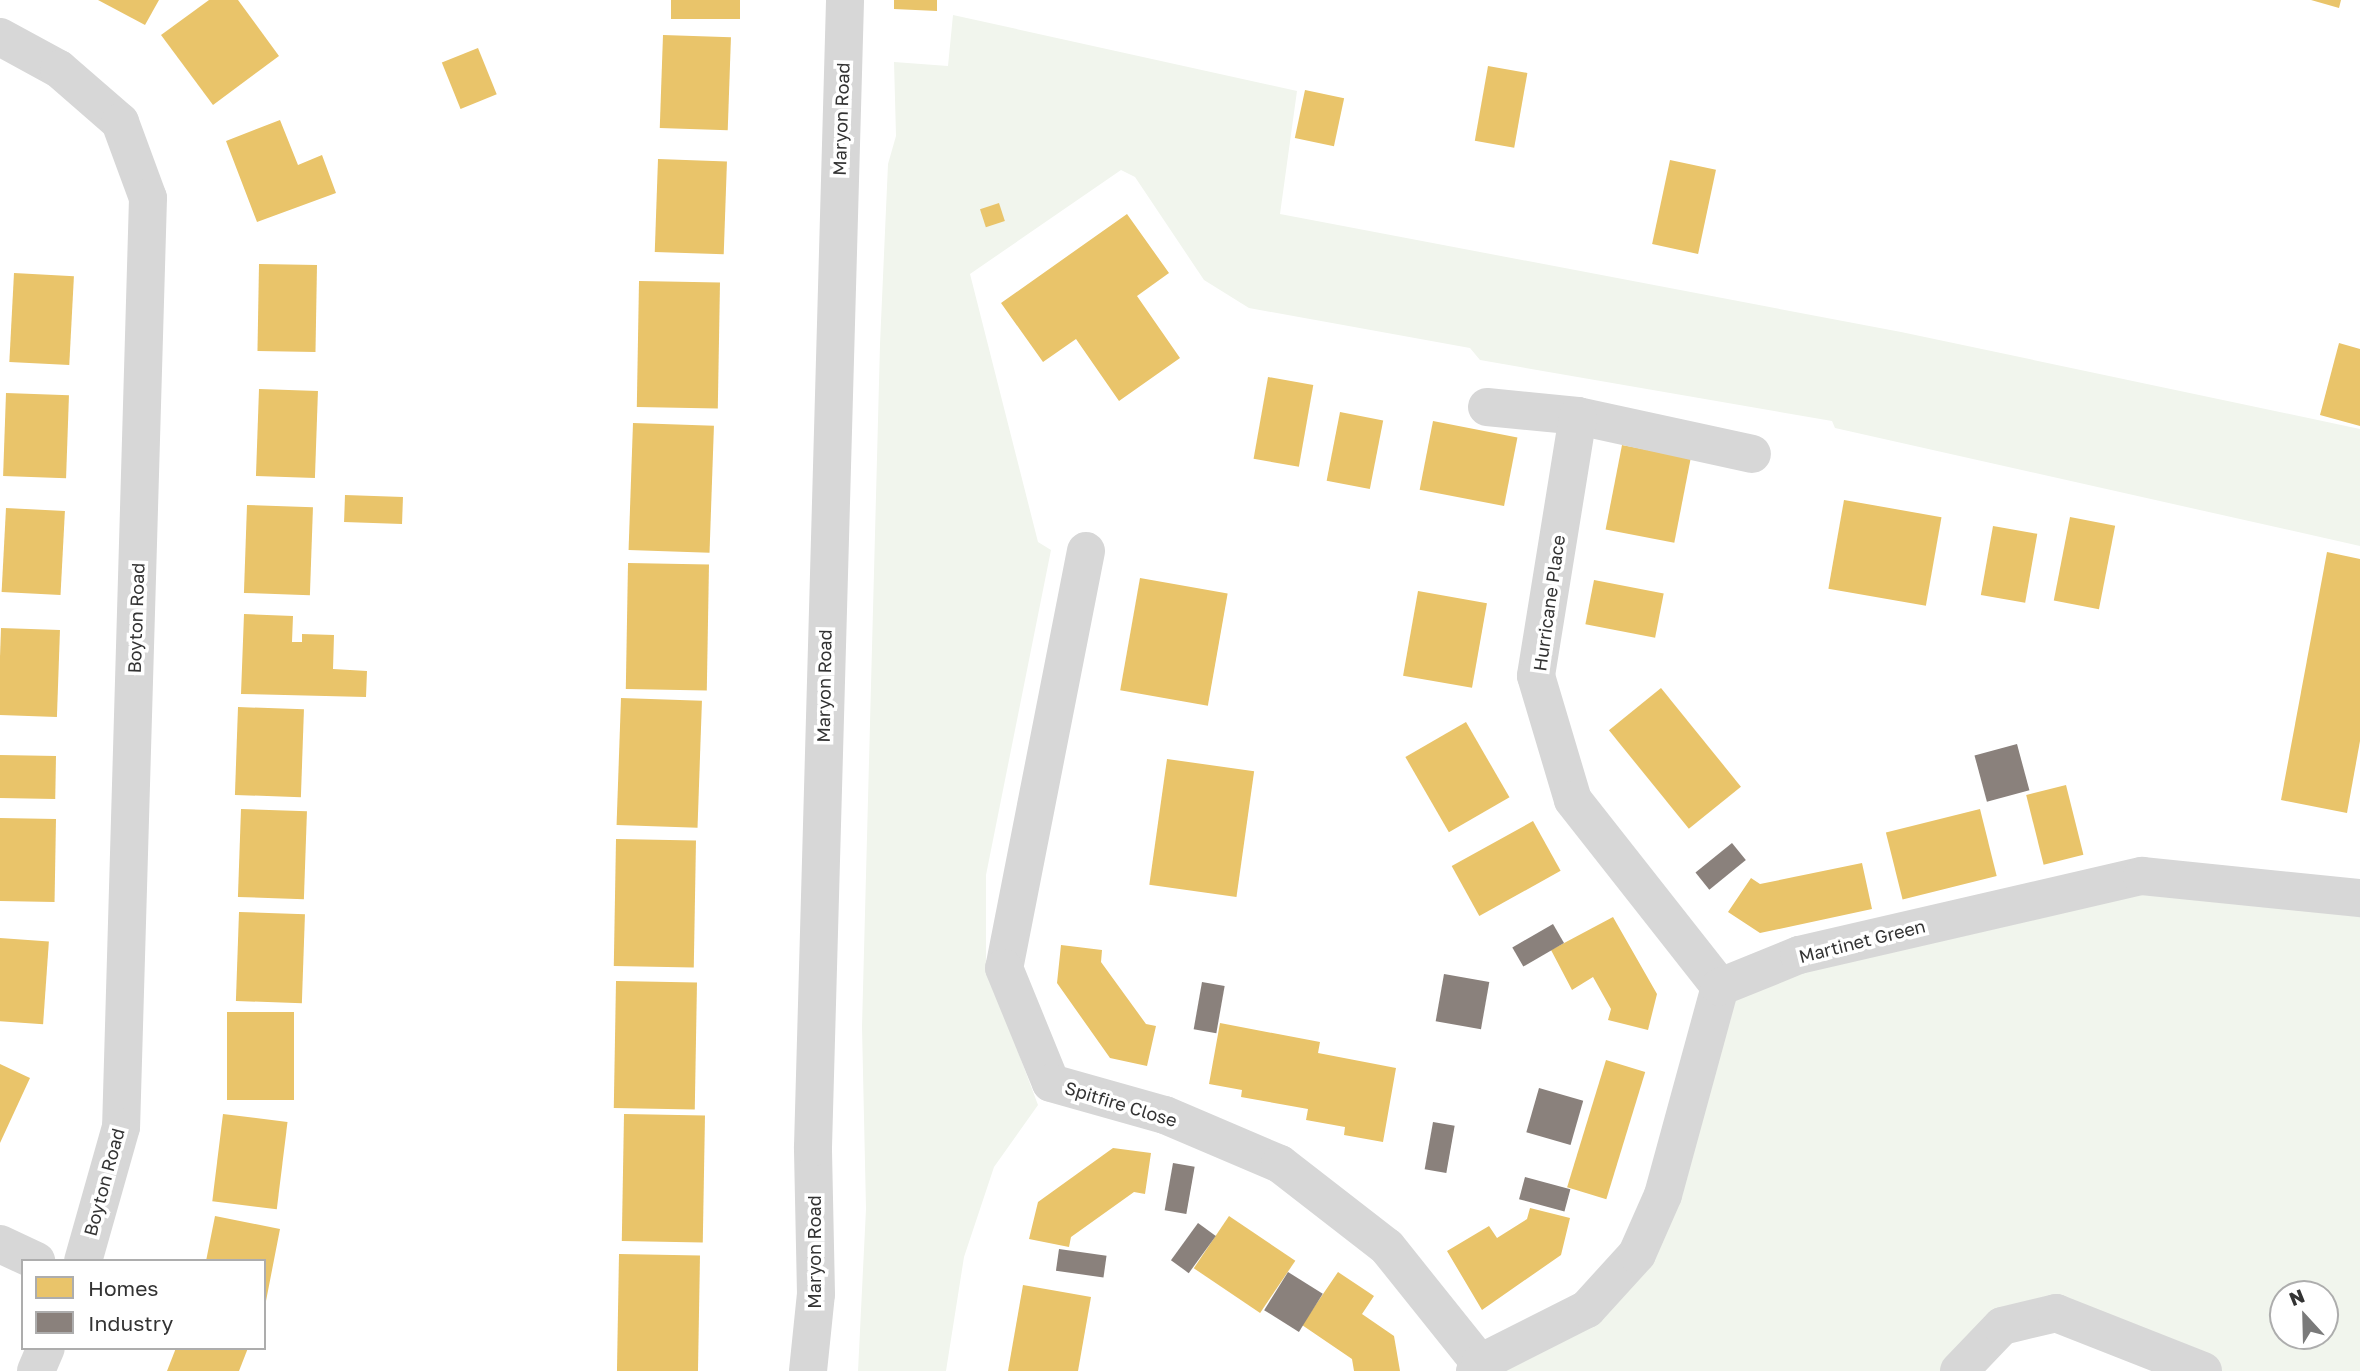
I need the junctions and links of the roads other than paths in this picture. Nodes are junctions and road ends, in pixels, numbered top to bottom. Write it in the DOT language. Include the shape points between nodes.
graph roads {
  1 [pos="845,0"];
  2 [pos="0,37"];
  3 [pos="1487,407"];
  4 [pos="1578,416"];
  5 [pos="1752,454"];
  6 [pos="1086,551"];
  7 [pos="2360,898"];
  8 [pos="1720,987"];
  9 [pos="0,1244"];
  10 [pos="32,1259"];
  11 [pos="84,1259"];
  12 [pos="45,1350"];
  13 [pos="1477,1367"];
  14 [pos="36,1371"];
  15 [pos="808,1371"];
  16 [pos="1959,1371"];
  17 [pos="2203,1371"];
  1 -- 15 [label="street, Maryon Road" via="813,1147 816,1294"];
  2 -- 11 [label="street, Boyton Road" via="59,69 120,122 148,198 121,1127"];
  3 -- 4 [label="street"];
  4 -- 5 [label="street"];
  4 -- 8 [label="street, Hurricane Place" via="1536,676 1573,800"];
  6 -- 13 [label="street, Spitfire Close" via="1004,968 1051,1083 1165,1115 1280,1164 1387,1247"];
  7 -- 8 [label="street, Martinet Green" via="2142,876 1799,955"];
  8 -- 13 [label="street" via="1663,1195 1637,1254 1587,1309"];
  9 -- 10 [label="street"];
  12 -- 14 [label="street"];
  16 -- 17 [label="street" via="2002,1326 2056,1313"];
}
